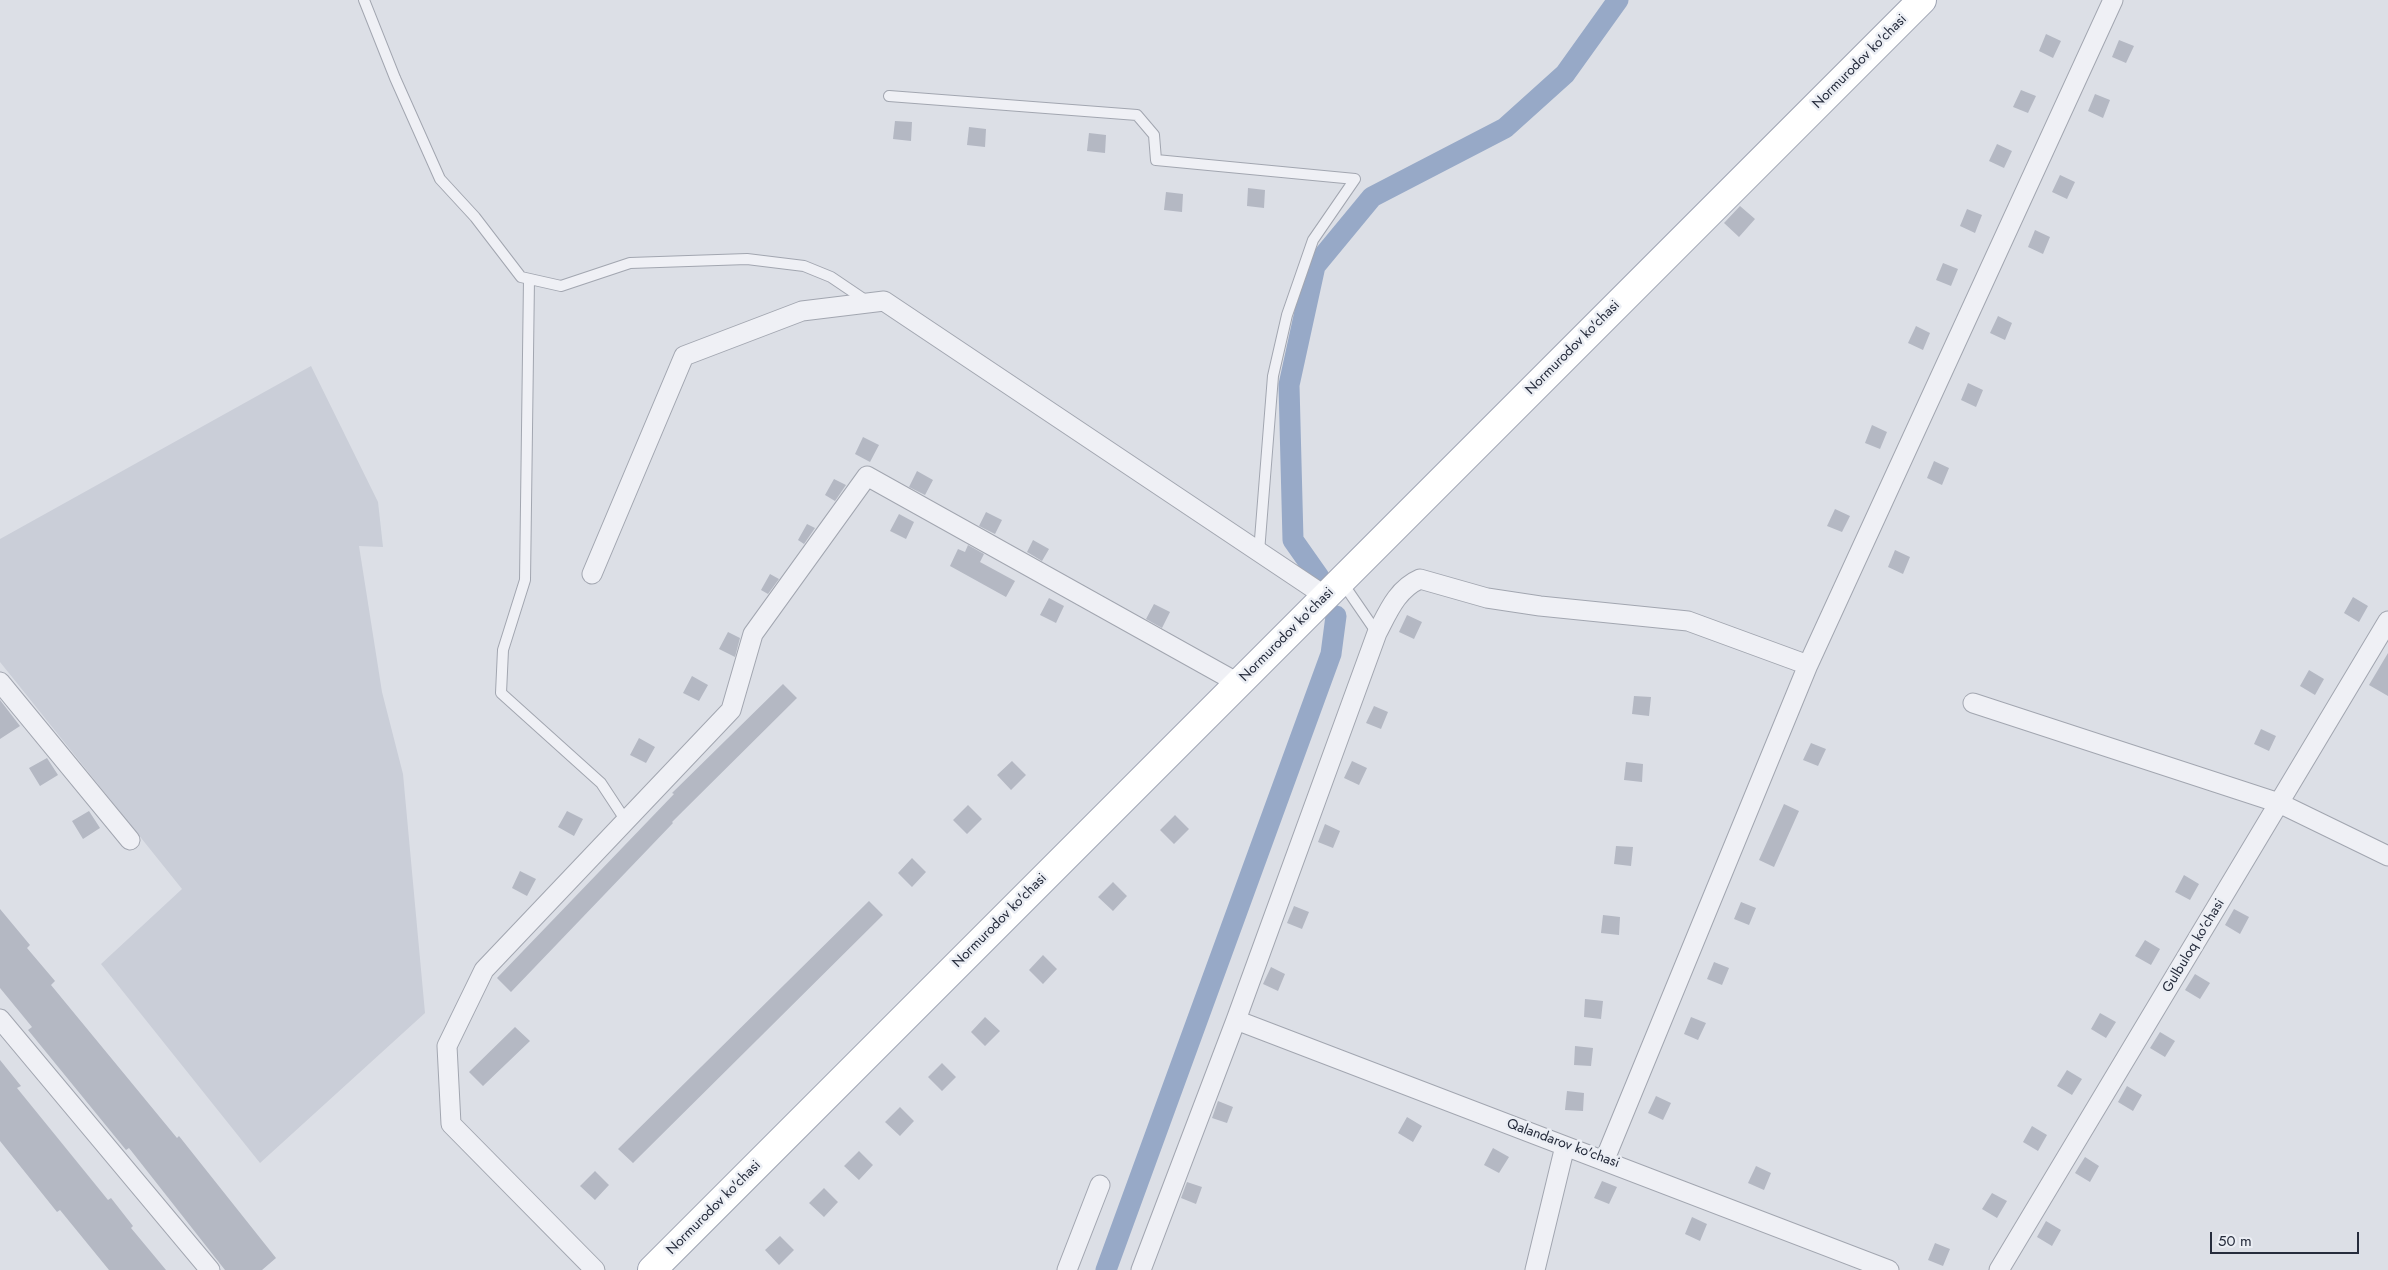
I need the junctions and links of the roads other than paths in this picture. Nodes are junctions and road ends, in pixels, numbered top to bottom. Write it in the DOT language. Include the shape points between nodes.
graph roads {
  1 [pos="364,0"];
  2 [pos="1922,0"];
  3 [pos="2113,0"];
  4 [pos="889,96"];
  5 [pos="529,278"];
  6 [pos="870,303"];
  7 [pos="1259,552"];
  8 [pos="592,574"];
  9 [pos="1333,588"];
  10 [pos="2388,621"];
  11 [pos="1378,633"];
  12 [pos="1808,665"];
  13 [pos="0,682"];
  14 [pos="1238,684"];
  15 [pos="1973,703"];
  16 [pos="2279,803"];
  17 [pos="626,821"];
  18 [pos="130,840"];
  19 [pos="2388,856"];
  20 [pos="0,1019"];
  21 [pos="1236,1020"];
  22 [pos="1565,1146"];
  23 [pos="1605,1159"];
  24 [pos="1100,1185"];
  25 [pos="210,1270"];
  26 [pos="595,1270"];
  27 [pos="652,1270"];
  28 [pos="1067,1270"];
  29 [pos="1141,1270"];
  30 [pos="1535,1270"];
  31 [pos="1889,1270"];
  32 [pos="1999,1270"];
  1 -- 5 [label="lane" via="440,180 475,217 522,277"];
  2 -- 9 [label="main road, Normurodov ko'chasi"];
  3 -- 12 [label="street"];
  4 -- 7 [label="lane" via="1137,115 1154,135 1156,160 1355,179 1314,240 1287,315 1273,376"];
  5 -- 6 [label="lane" via="561,286 630,263 748,258 804,266 831,277"];
  5 -- 17 [label="lane" via="525,580 503,650 501,693 601,783"];
  6 -- 7 [label="street" via="884,301"];
  6 -- 8 [label="street" via="802,311 684,356"];
  7 -- 9 [label="street"];
  9 -- 11 [label="lane"];
  9 -- 14 [label="main road, Normurodov ko'chasi"];
  10 -- 16 [label="street, Gulbuloq ko'chasi"];
  11 -- 12 [label="street" via="1395,599 1412,582 1420,579 1487,598 1688,621"];
  11 -- 21 [label="street"];
  12 -- 23 [label="street"];
  13 -- 18 [label="street"];
  14 -- 17 [label="street" via="867,476 753,634 731,710"];
  14 -- 27 [label="main road, Normurodov ko'chasi"];
  15 -- 16 [label="street"];
  16 -- 19 [label="street"];
  16 -- 32 [label="street, Gulbuloq ko'chasi"];
  17 -- 26 [label="street" via="484,970 447,1046 451,1124"];
  20 -- 25 [label="street"];
  21 -- 22 [label="street, Qalandarov ko'chasi"];
  21 -- 29 [label="street"];
  22 -- 23 [label="street, Qalandarov ko'chasi"];
  22 -- 30 [label="street"];
  23 -- 31 [label="street, Qalandarov ko'chasi"];
  24 -- 28 [label="street"];
}
